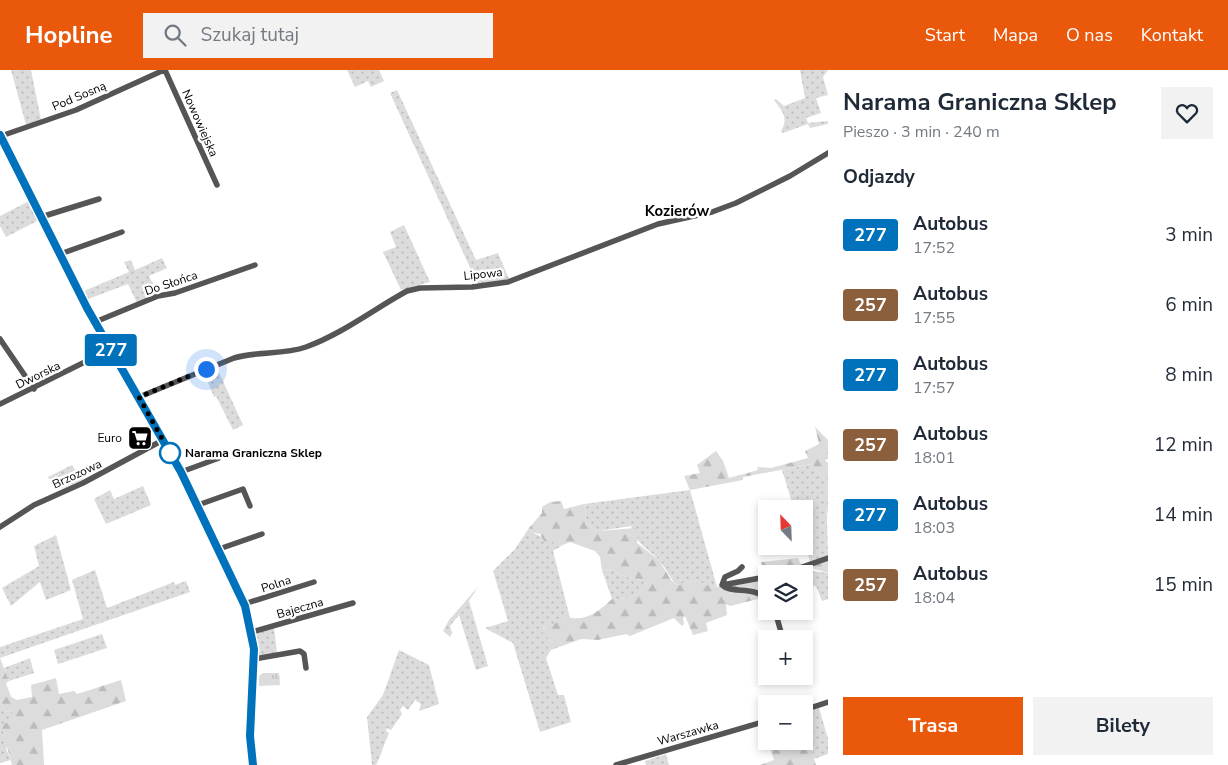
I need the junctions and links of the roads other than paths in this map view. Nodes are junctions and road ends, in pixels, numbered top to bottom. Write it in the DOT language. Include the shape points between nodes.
graph roads {
  1 [pos="165,70"];
  2 [pos="0,135"];
  3 [pos="828,153"];
  4 [pos="217,185"];
  5 [pos="99,199"];
  6 [pos="42,217"];
  7 [pos="122,232"];
  8 [pos="60,254"];
  9 [pos="255,265"];
  10 [pos="95,322"];
  11 [pos="0,339"];
  12 [pos="111,349"];
  13 [pos="34,389"];
  14 [pos="139,397"];
  15 [pos="0,404"];
  16 [pos="163,440"];
  17 [pos="219,458"];
  18 [pos="181,472"];
  19 [pos="198,505"];
  20 [pos="250,506"];
  21 [pos="0,527"];
  22 [pos="262,534"];
  23 [pos="219,549"];
  24 [pos="828,558"];
  25 [pos="808,565"];
  26 [pos="742,567"];
  27 [pos="758,578"];
  28 [pos="314,582"];
  29 [pos="722,585"];
  30 [pos="758,593"];
  31 [pos="353,603"];
  32 [pos="244,604"];
  33 [pos="252,632"];
  34 [pos="254,658"];
  35 [pos="306,668"];
  36 [pos="828,702"];
  37 [pos="813,707"];
  38 [pos="758,723"];
  39 [pos="253,765"];
  40 [pos="616,765"];
  1 -- 2 [label="street, Pod Sosną" via="76,110"];
  1 -- 4 [label="street, Nowowiejska"];
  2 -- 6 [label="street"];
  3 -- 14 [label="street, Lipowa" via="758,193 720,209 658,224 508,282 408,291 305,348 234,358"];
  5 -- 6 [label="street"];
  6 -- 8 [label="street"];
  7 -- 8 [label="street"];
  8 -- 10 [label="street"];
  9 -- 10 [label="street, Do Słońca" via="158,296"];
  10 -- 12 [label="street"];
  11 -- 13 [label="street"];
  12 -- 13 [label="street, Dworska"];
  12 -- 14 [label="street"];
  13 -- 15 [label="street, Dworska"];
  14 -- 16 [label="street"];
  16 -- 18 [label="street"];
  16 -- 21 [label="street, Brzozowa" via="34,505"];
  17 -- 18 [label="street"];
  18 -- 19 [label="street"];
  19 -- 20 [label="street" via="243,489"];
  19 -- 23 [label="street"];
  22 -- 23 [label="street"];
  23 -- 32 [label="street"];
  24 -- 25 [label="street"];
  26 -- 29 [label="street" via="725,577"];
  27 -- 29 [label="street"];
  28 -- 32 [label="street, Polna"];
  29 -- 30 [label="street"];
  31 -- 33 [label="street, Bajeczna"];
  32 -- 33 [label="street"];
  33 -- 34 [label="street"];
  34 -- 35 [label="street" via="300,651 304,654"];
  34 -- 39 [label="street" via="250,736"];
  36 -- 37 [label="street"];
  38 -- 40 [label="street, Warszawka"];
}
